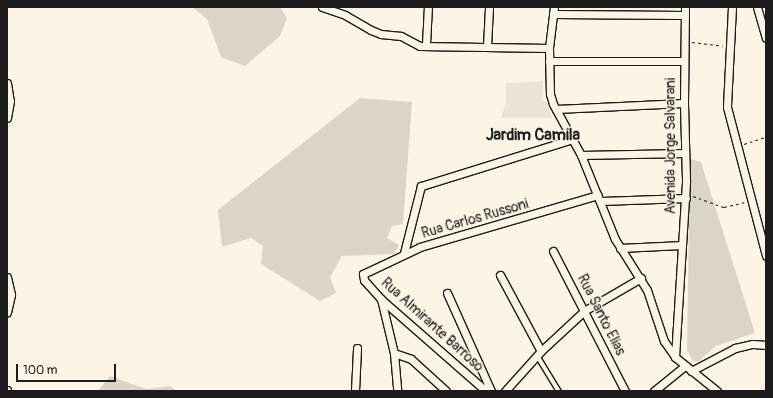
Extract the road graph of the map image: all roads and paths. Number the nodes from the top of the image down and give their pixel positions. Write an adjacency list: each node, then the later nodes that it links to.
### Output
1 (322, 7): 11 (street)
2 (428, 7): 11 (street)
3 (489, 7): 12 (street)
4 (685, 7): 8 (street, Avenida Jorge Salvarani)
5 (732, 7): 13 (street)
6 (757, 7): 9 (street)
7 (554, 10): 8 (street); 14 (street)
8 (685, 15): 10 (street, Avenida Jorge Salvarani)
9 (766, 38)
10 (685, 42): 13 (path); 16 (street, Avenida Jorge Salvarani)
11 (426, 44): 12 (street)
12 (487, 46): 14 (street)
13 (730, 46): 23 (street)
14 (549, 48): 15 (street)
15 (549, 61): 16 (street); 19 (street)
16 (684, 61): 18 (street, Avenida Jorge Salvarani)
17 (7, 83): 20 (street)
18 (684, 104): 19 (street); 24 (street, Avenida Jorge Salvarani)
19 (556, 109): 22 (street)
20 (7, 118)
21 (766, 137): 23 (path)
22 (573, 138): 25 (street); 32 (street)
23 (735, 147): 28 (street)
24 (685, 153): 25 (street); 26 (street, Avenida Jorge Salvarani)
25 (581, 155): 27 (street)
26 (686, 195): 27 (street, Rua Carlos Russoni); 28 (path); 29 (street, Avenida Jorge Salvarani)
27 (600, 198): 30 (street); 32 (street, Rua Carlos Russoni)
28 (752, 200): 33 (street)
29 (682, 245): 30 (street); 46 (street, Avenida Jorge Salvarani)
30 (620, 248): 37 (street)
31 (553, 251): 40 (street, Rua Santo Elias)
32 (404, 253): 35 (street, Rua Carlos Russoni)
33 (766, 256)
34 (500, 275): 45 (street)
35 (362, 276): 39 (street, Rua Almirante Barroso)
36 (7, 277): 41 (street)
37 (641, 278): 40 (street); 46 (street)
38 (447, 292): 52 (street)
39 (381, 299): 44 (street); 51 (street, Rua Almirante Barroso)
40 (584, 311): 45 (street); 55 (street, Rua Santo Elias)
41 (7, 313)
42 (766, 345): 47 (street)
43 (357, 348): 48 (street)
44 (394, 352): 49 (street); 50 (street)
45 (539, 353): 53 (street); 54 (lane)
46 (675, 357): 47 (street)
47 (688, 369): 56 (street); 57 (street)
48 (355, 391)
49 (397, 391)
50 (446, 391)
51 (486, 391)
52 (491, 391)
53 (505, 391)
54 (559, 391)
55 (625, 391)
56 (654, 391)
57 (717, 391)

